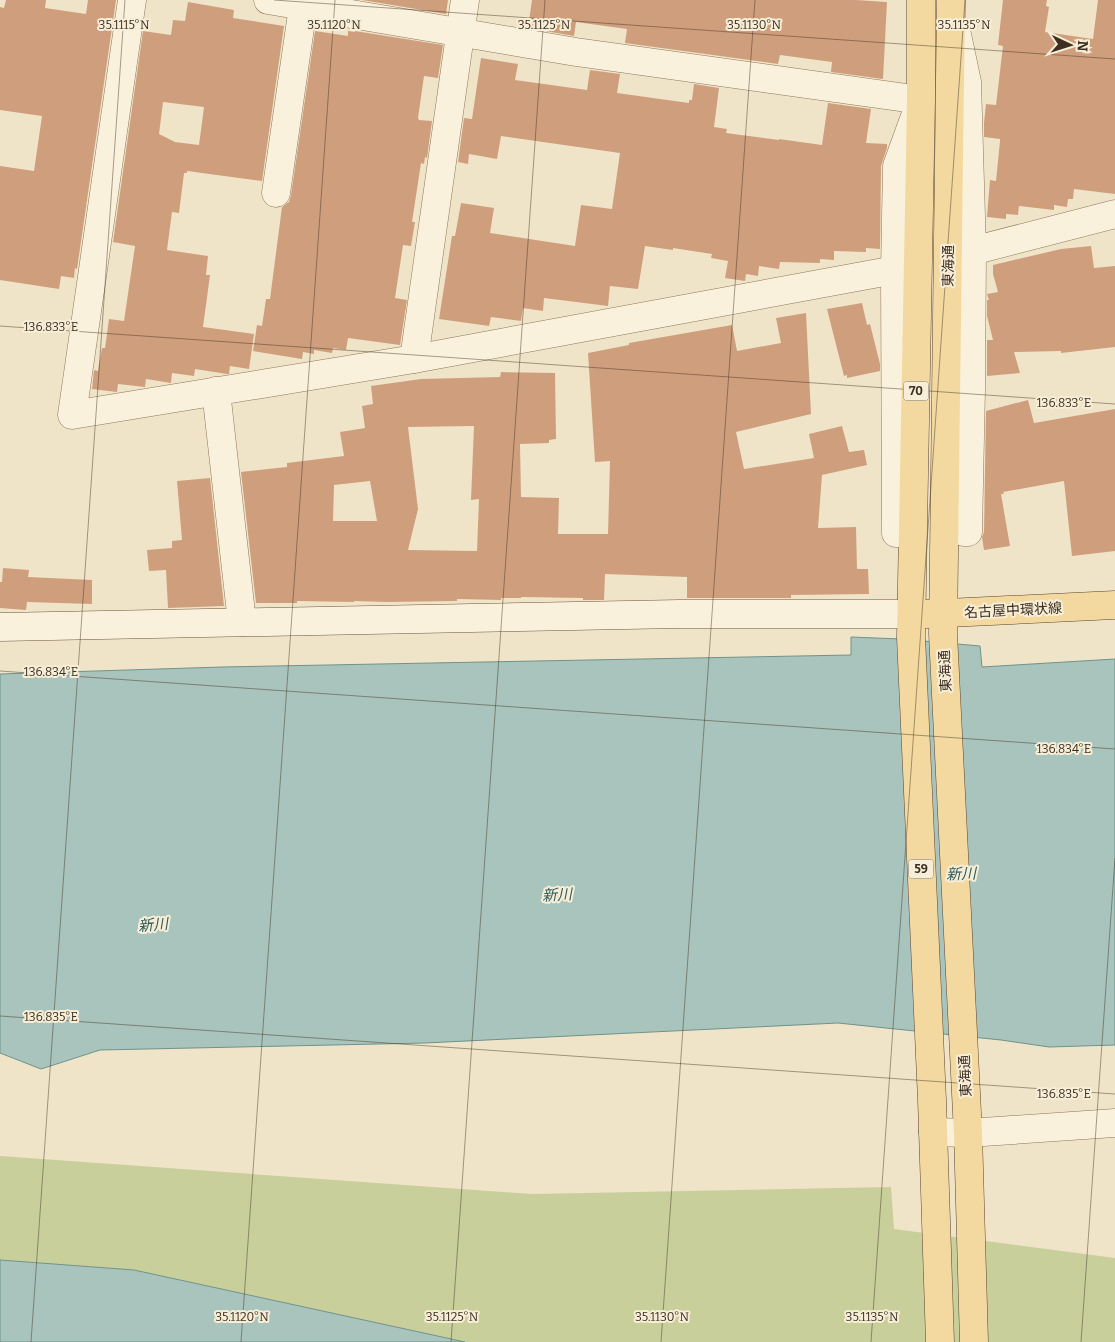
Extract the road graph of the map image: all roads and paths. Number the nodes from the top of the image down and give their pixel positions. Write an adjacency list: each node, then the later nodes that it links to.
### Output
1 (132, 0): 14 (street)
2 (268, 0): 5 (street)
3 (465, 0): 7 (street)
4 (921, 0): 8 (main road, 70)
5 (304, 3): 7 (street); 9 (street)
6 (951, 3): 11 (street); 19 (main road, 東海通 / 70)
7 (461, 33): 8 (street); 13 (street)
8 (921, 100): 12 (street); 20 (main road, 70)
9 (276, 193)
10 (1115, 214): 11 (street)
11 (972, 251): 16 (street)
12 (895, 270): 13 (street); 15 (street)
13 (414, 359): 14 (street)
14 (216, 391): 18 (street)
15 (901, 532)
16 (964, 532)
17 (1115, 605): 19 (main road, 名古屋中環状線)
18 (242, 622): 20 (street); 21 (street)
19 (944, 624): 20 (main road, 名古屋中環状線); 23 (main road, 東海通)
20 (912, 626): 24 (main road, 59)
21 (0, 627)
22 (1115, 1123): 23 (street)
23 (967, 1131): 24 (street); 26 (main road, 東海通)
24 (933, 1146): 25 (main road, 59)
25 (940, 1342)
26 (974, 1342)

